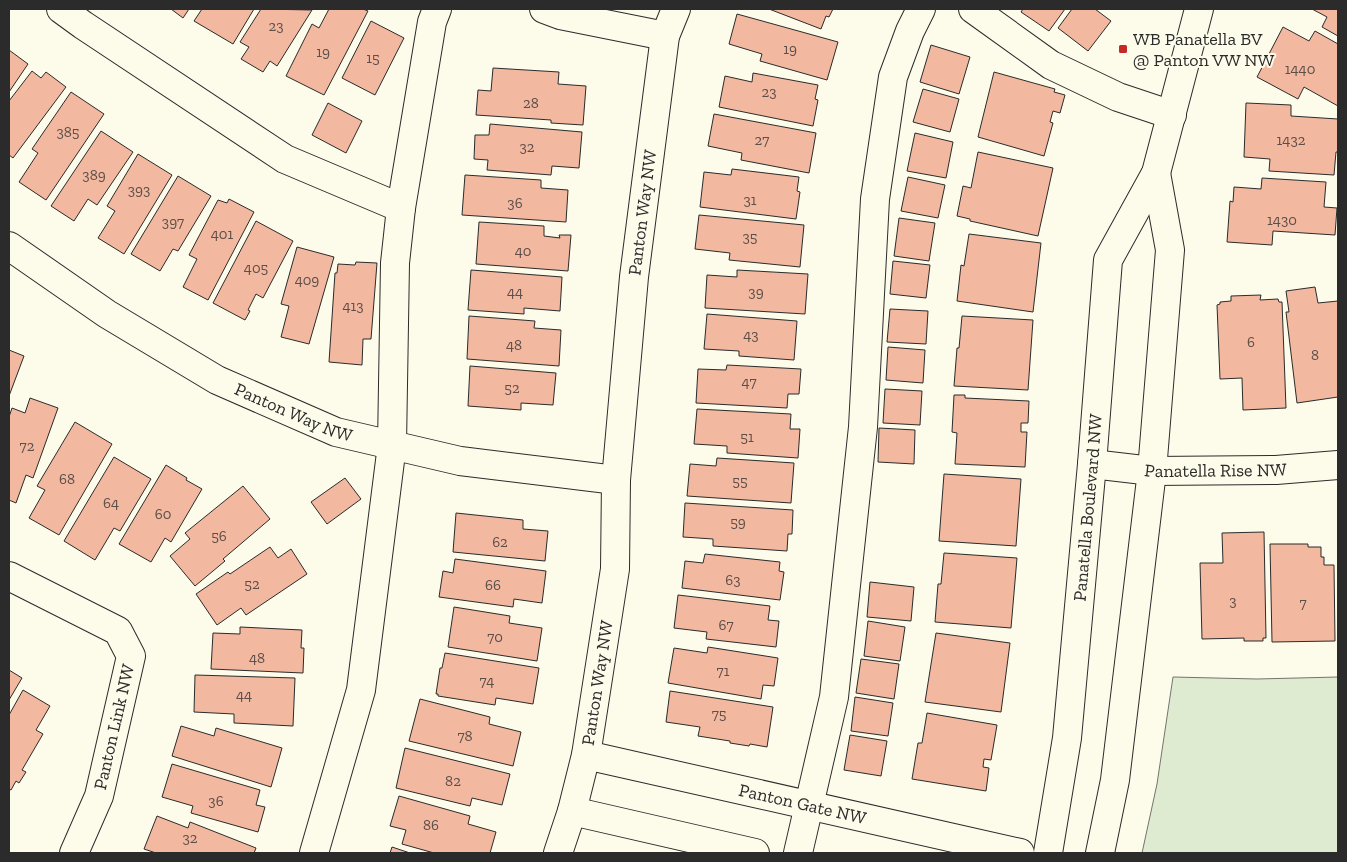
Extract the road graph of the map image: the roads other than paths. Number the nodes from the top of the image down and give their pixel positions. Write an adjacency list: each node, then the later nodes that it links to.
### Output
1 (61, 9): 11 (street)
2 (437, 9): 11 (street)
3 (544, 9): 8 (street)
4 (676, 9): 8 (street, Panton Way NW)
5 (921, 9): 20 (street)
6 (973, 9): 9 (street)
7 (1199, 9): 9 (street, Panatella Boulevard NW)
8 (665, 36): 17 (street, Panton Way NW)
9 (1172, 115): 10 (street, Panatella Boulevard NW)
10 (1156, 173): 14 (street, Panatella Boulevard NW); 16 (street, Panatella Boulevard NW)
11 (401, 208): 13 (street)
12 (9, 246): 13 (street, Panton Way NW)
13 (392, 445): 17 (street, Panton Way NW); 23 (street)
14 (1092, 464): 16 (street, Panatella Rise NW); 28 (street, Panatella Boulevard NW)
15 (1338, 465): 16 (street, Panatella Rise NW)
16 (1152, 471): 29 (street, Panatella Boulevard NW)
17 (616, 480): 19 (street, Panton Way NW)
18 (9, 576): 22 (street, Panton Link NW)
19 (586, 755): 20 (street, Panton Gate NW); 21 (street, Panton Way NW)
20 (809, 805): 26 (street); 27 (street, Panton Gate NW)
21 (572, 812): 24 (street, Panton Way NW); 25 (street)
22 (74, 853)
23 (314, 853)
24 (558, 853)
25 (755, 853)
26 (798, 853)
27 (1020, 853)
28 (1048, 853)
29 (1100, 853)

